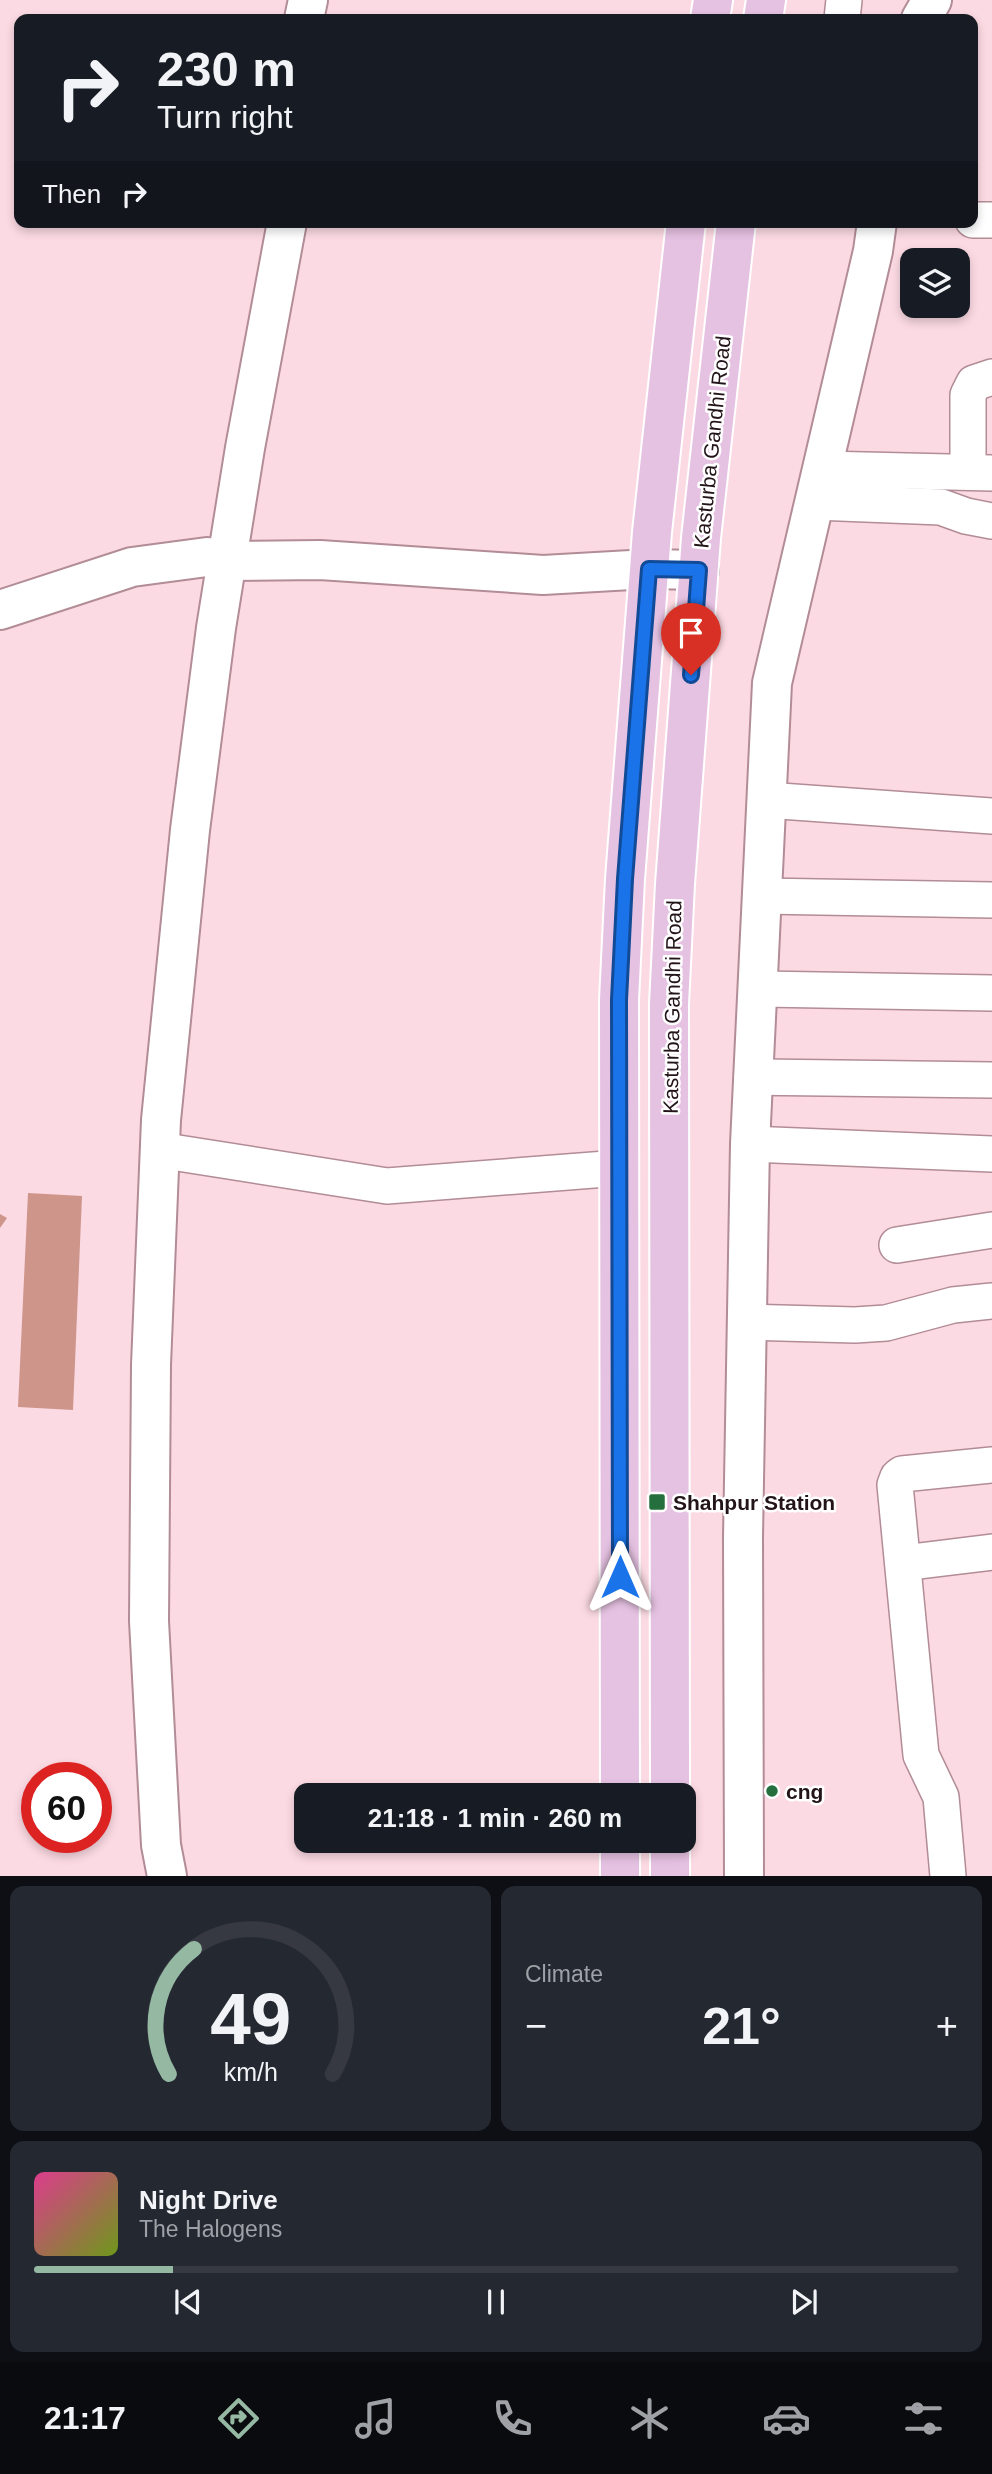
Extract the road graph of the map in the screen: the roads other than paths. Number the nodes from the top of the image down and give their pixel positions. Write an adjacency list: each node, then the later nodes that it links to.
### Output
1 (265, 228): 10 (street)
2 (286, 228): 10 (street)
3 (685, 228): 11 (main road)
4 (735, 228): 12 (main road, Kasturba Gandhi Road)
5 (876, 228): 8 (street)
6 (992, 377): 7 (street)
7 (980, 473): 8 (street)
8 (819, 486): 9 (street); 14 (street)
9 (992, 521)
10 (217, 559): 11 (street); 13 (street); 23 (street); 37 (street)
11 (649, 569): 12 (street); 25 (main road)
12 (699, 570): 34 (main road, Kasturba Gandhi Road)
13 (0, 610)
14 (766, 800): 15 (street); 16 (street)
15 (992, 816)
16 (761, 896): 17 (street); 18 (street)
17 (992, 900)
18 (757, 989): 19 (street); 20 (street)
19 (992, 993)
20 (752, 1077): 21 (street); 22 (street)
21 (992, 1080)
22 (750, 1144): 24 (street); 29 (street)
23 (159, 1150): 25 (street); 38 (street)
24 (992, 1154)
25 (619, 1168): 33 (main road)
26 (992, 1230): 27 (street)
27 (897, 1245)
28 (992, 1301): 29 (street)
29 (746, 1322): 41 (street)
30 (992, 1465): 32 (street)
31 (992, 1552): 32 (street)
32 (903, 1563): 42 (street)
33 (620, 1783)
34 (670, 1783)
35 (620, 1853): 39 (main road)
36 (670, 1853): 40 (main road)
37 (147, 1875)
38 (167, 1875)
39 (620, 1875)
40 (670, 1875)
41 (744, 1875)
42 (948, 1875)

